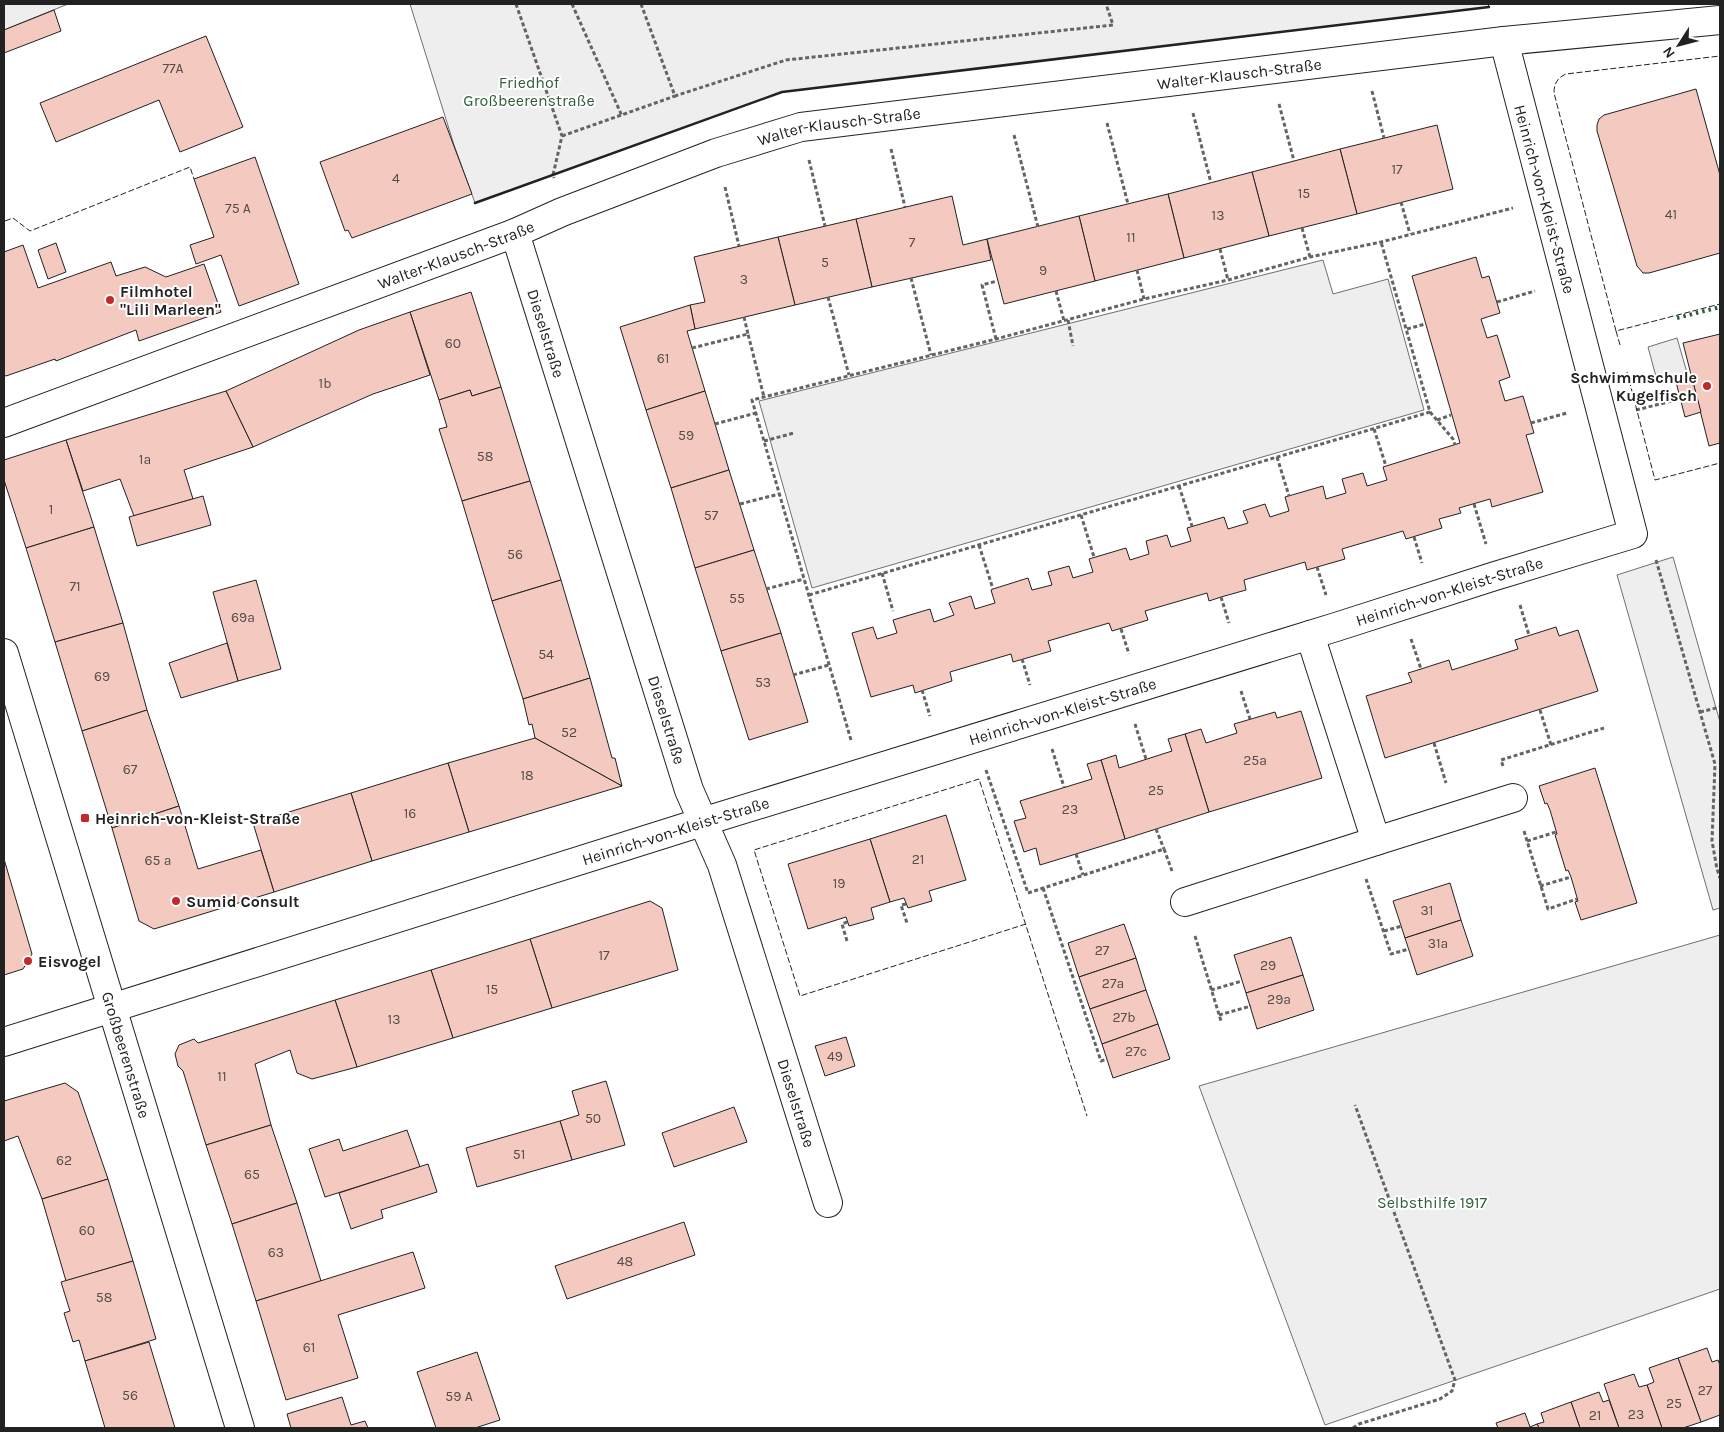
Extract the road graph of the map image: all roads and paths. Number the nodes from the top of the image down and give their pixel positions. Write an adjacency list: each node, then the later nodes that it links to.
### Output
1 (516, 4): 16 (path)
2 (572, 4): 13 (path)
3 (640, 4): 11 (path)
4 (1106, 4): 11 (path)
5 (1720, 20): 6 (street, Walter-Klausch-Straße)
6 (1504, 41): 7 (street, Walter-Klausch-Straße); 21 (street, Heinrich-von-Kleist-Straße)
7 (1364, 59): 8 (street, Walter-Klausch-Straße); 17 (path)
8 (1271, 70): 9 (street, Walter-Klausch-Straße); 19 (path)
9 (1185, 80): 10 (street, Walter-Klausch-Straße); 20 (path)
10 (1099, 91): 12 (street, Walter-Klausch-Straße); 23 (path)
11 (675, 96): 13 (path)
12 (1006, 103): 14 (street, Walter-Klausch-Straße); 27 (path)
13 (622, 116): 16 (path)
14 (884, 117): 15 (street, Walter-Klausch-Straße); 24 (path)
15 (801, 127): 18 (street, Walter-Klausch-Straße); 26 (path)
16 (562, 136): 25 (path)
17 (1384, 138)
18 (716, 153): 25 (street, Walter-Klausch-Straße); 32 (path)
19 (1294, 161)
20 (1211, 183)
21 (1545, 200): 30 (path); 82 (street, Heinrich-von-Kleist-Straße)
22 (1401, 202): 30 (path)
23 (1128, 204)
24 (905, 206)
25 (562, 212): 29 (street, Walter-Klausch-Straße)
26 (825, 226)
27 (1038, 227)
28 (1302, 228): 34 (path)
29 (515, 233): 62 (street, Walter-Klausch-Straße); 101 (street, Dieselstraße)
30 (1410, 234): 31 (path)
31 (1381, 242): 34 (path); 47 (path)
32 (739, 246)
33 (1220, 249): 37 (path)
34 (1310, 257): 37 (path)
35 (1137, 270): 42 (path)
36 (911, 278): 52 (path)
37 (1228, 280): 42 (path)
38 (997, 281): 49 (path)
39 (1056, 291): 45 (path)
40 (1522, 295): 43 (path)
41 (828, 297): 53 (path)
42 (1144, 298): 45 (path)
43 (1497, 302)
44 (744, 317): 48 (path)
45 (1066, 321): 49 (path); 50 (path)
46 (1425, 324): 47 (path)
47 (1406, 329): 57 (path)
48 (748, 334): 51 (path); 55 (path)
49 (996, 339): 52 (path)
50 (1073, 346)
51 (692, 348)
52 (931, 355): 53 (path)
53 (849, 375): 55 (path)
54 (1696, 395): 56 (path)
55 (764, 397): 58 (path)
56 (1637, 410)
57 (1430, 412): 61 (path); 65 (path)
58 (756, 413): 64 (path); 67 (path)
59 (1451, 415): 61 (path)
60 (1557, 416): 63 (path)
61 (1437, 420): 68 (path)
62 (4, 423)
63 (1531, 423)
64 (715, 424)
65 (1374, 428): 69 (path); 70 (path)
66 (794, 433): 67 (path)
67 (764, 441): 72 (path)
68 (1455, 445)
69 (1277, 457): 71 (path); 73 (path)
70 (1386, 466)
71 (1179, 486): 76 (path); 77 (path)
72 (779, 494): 74 (path); 83 (path)
73 (1289, 496)
74 (740, 504)
75 (1474, 504): 82 (path)
76 (1081, 515): 78 (path); 79 (path)
77 (1192, 526)
78 (979, 545): 81 (path); 85 (path)
79 (1094, 558)
80 (1656, 559): 94 (path)
81 (882, 573): 86 (path); 87 (path)
82 (1495, 576): 88 (street, Heinrich-von-Kleist-Straße)
83 (804, 579): 84 (path); 86 (path)
84 (766, 589)
85 (993, 589)
86 (809, 595): 90 (path)
87 (893, 611)
88 (1310, 635): 97 (street, Heinrich-von-Kleist-Straße); 105 (street)
89 (4, 653): 128 (street, Großbeerenstraße)
90 (829, 665): 91 (path); 97 (path)
91 (793, 675)
92 (1720, 707): 94 (path)
93 (1540, 710): 96 (path)
94 (1700, 712): 110 (path)
95 (1434, 743): 100 (path)
96 (1551, 744)
97 (860, 774): 101 (street, Heinrich-von-Kleist-Straße)
98 (1513, 798): 100 (street)
99 (998, 808): 112 (path)
100 (1457, 816): 105 (street)
101 (702, 822): 128 (street, Heinrich-von-Kleist-Straße); 136 (street, Dieselstraße)
102 (1156, 829): 106 (path)
103 (1556, 832): 104 (path)
104 (1527, 841)
105 (1365, 845): 113 (street); 118 (path)
106 (1164, 849): 108 (path); 113 (path)
107 (1076, 854): 108 (path)
108 (1083, 875): 112 (path)
109 (1571, 876): 111 (path)
110 (1720, 878)
111 (1540, 886)
112 (1043, 888): 122 (path)
113 (1185, 902): 124 (path)
114 (906, 904): 116 (path)
115 (847, 922): 119 (path)
116 (907, 923)
117 (1402, 926): 118 (path)
118 (1384, 931): 120 (path)
119 (847, 940)
120 (1409, 949)
121 (1074, 961): 122 (path)
122 (1068, 963): 126 (path)
123 (1242, 981): 124 (path)
124 (1211, 990): 129 (path)
125 (1084, 992): 126 (path)
126 (1078, 993): 132 (path)
127 (1251, 1006): 129 (path)
128 (112, 1008): 133 (street, Heinrich-von-Kleist-Straße); 137 (street, Großbeerenstraße)
129 (1219, 1015): 130 (path)
130 (1221, 1021)
131 (1095, 1025): 132 (path)
132 (1089, 1027): 134 (path)
133 (4, 1042)
134 (1107, 1059)
135 (1355, 1105): 138 (path)
136 (828, 1203)
137 (240, 1428)
138 (1353, 1428)

